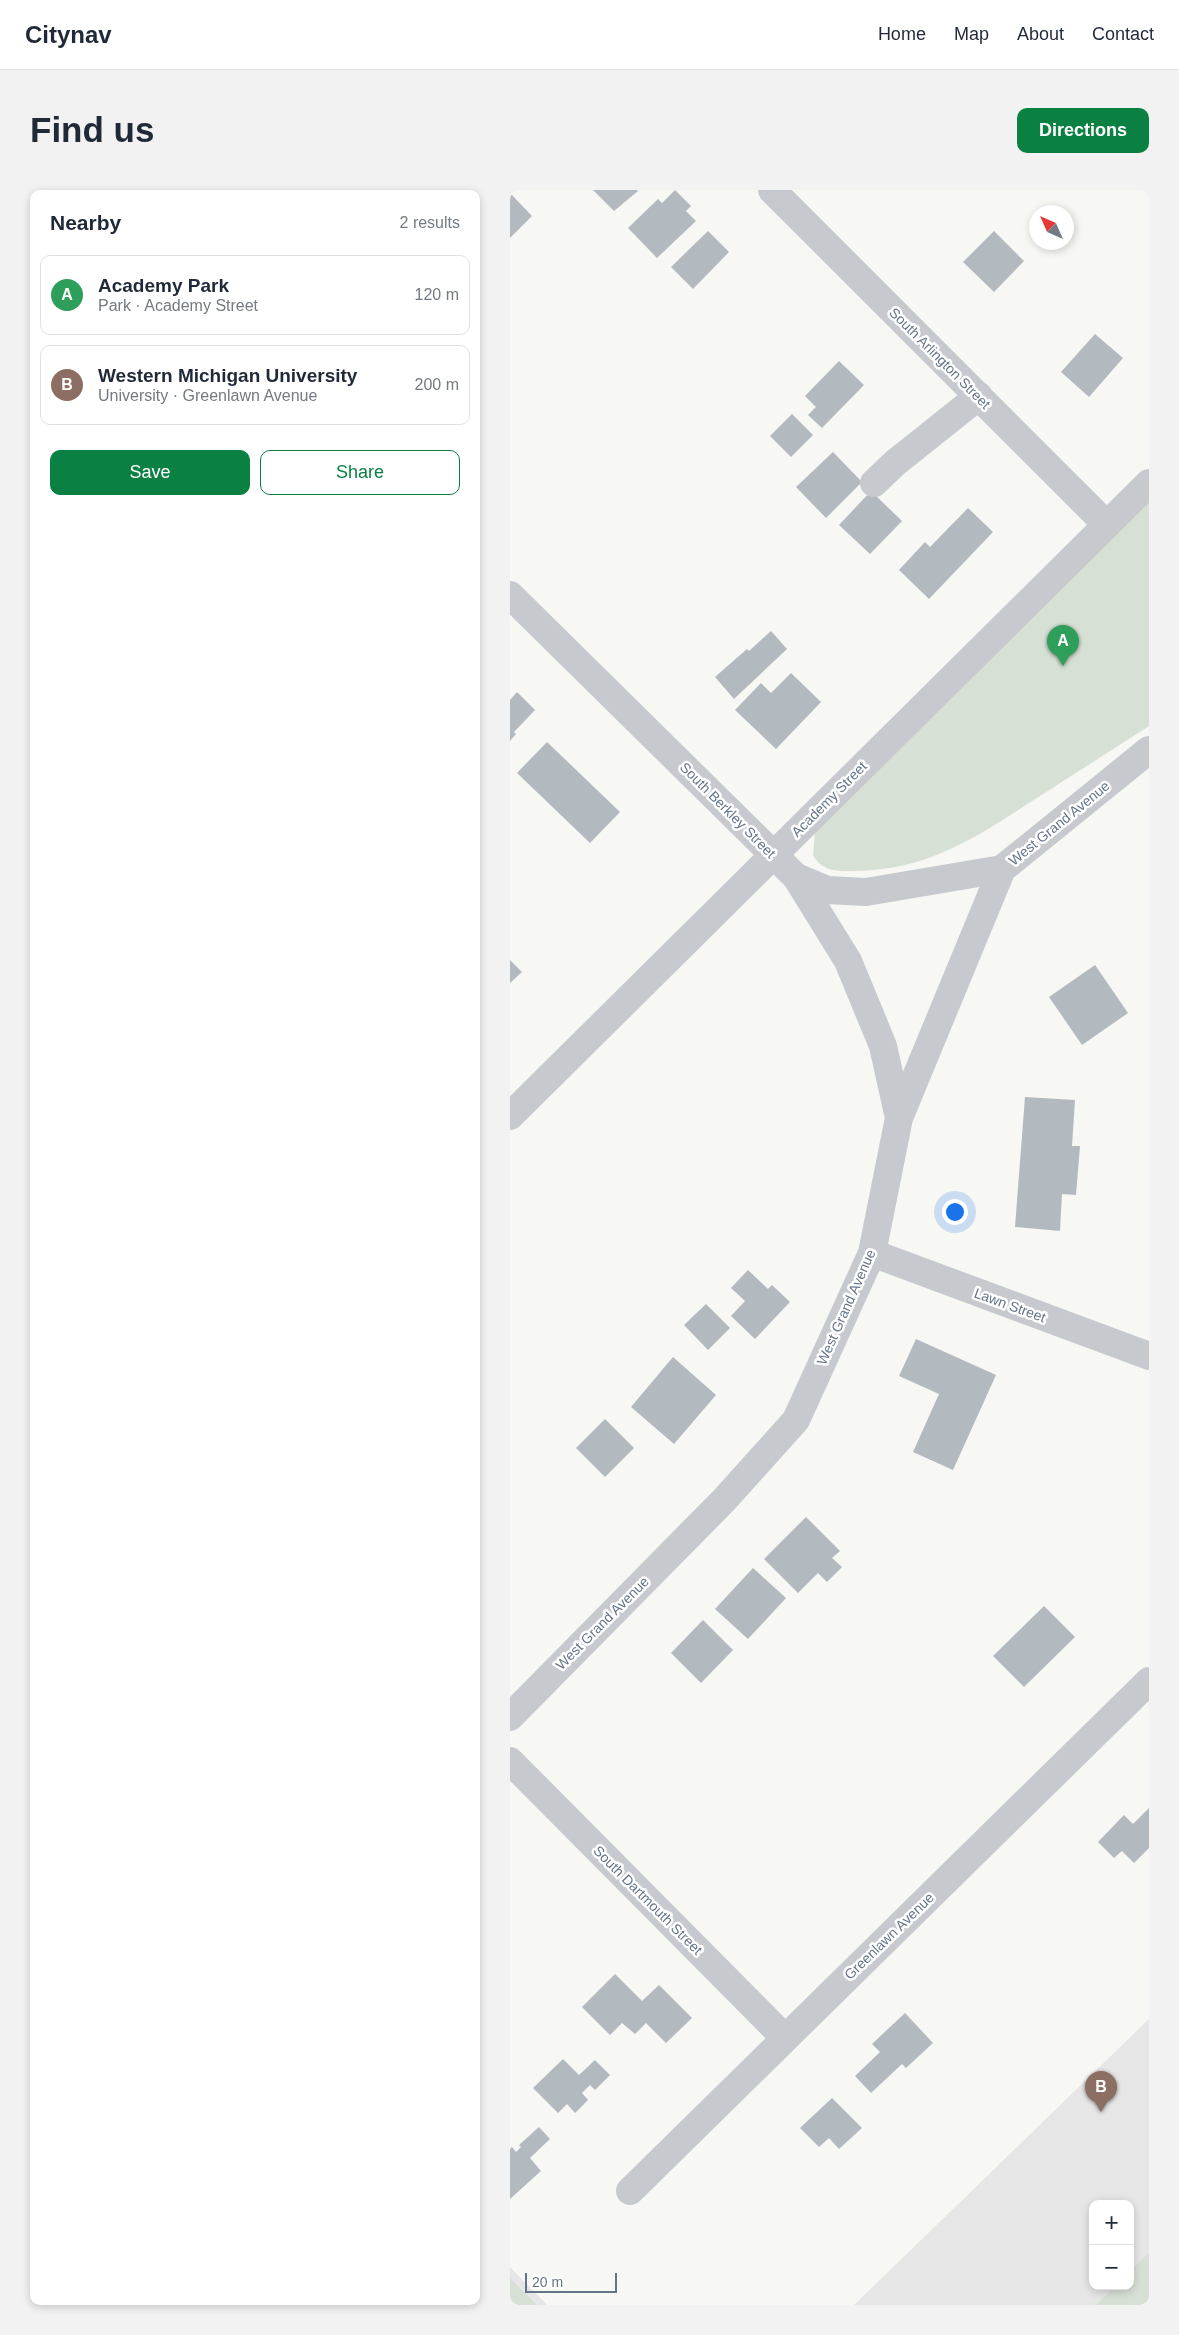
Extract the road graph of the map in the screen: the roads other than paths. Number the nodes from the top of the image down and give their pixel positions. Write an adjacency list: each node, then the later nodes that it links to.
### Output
1 (772, 190): 2 (street, South Arlington Street)
2 (979, 396): 3 (street); 5 (street, South Arlington Street)
3 (874, 483)
4 (1149, 483): 5 (street, Academy Street)
5 (1107, 525): 8 (street, Academy Street)
6 (510, 595): 8 (street, South Berkley Street)
7 (1149, 750): 9 (street, West Grand Avenue)
8 (773, 855): 10 (street, South Berkley Street); 11 (street, Academy Street)
9 (1002, 869): 10 (street, South Berkley Street); 12 (street, West Grand Avenue)
10 (796, 877): 12 (street)
11 (510, 1116)
12 (899, 1118): 13 (street, West Grand Avenue)
13 (872, 1253): 14 (street, Lawn Street); 16 (street, West Grand Avenue)
14 (1149, 1356)
15 (1149, 1681): 18 (street, Greenlawn Avenue)
16 (510, 1716)
17 (510, 1761): 18 (street, South Dartmouth Street)
18 (785, 2038): 19 (street, Greenlawn Avenue)
19 (630, 2191)

